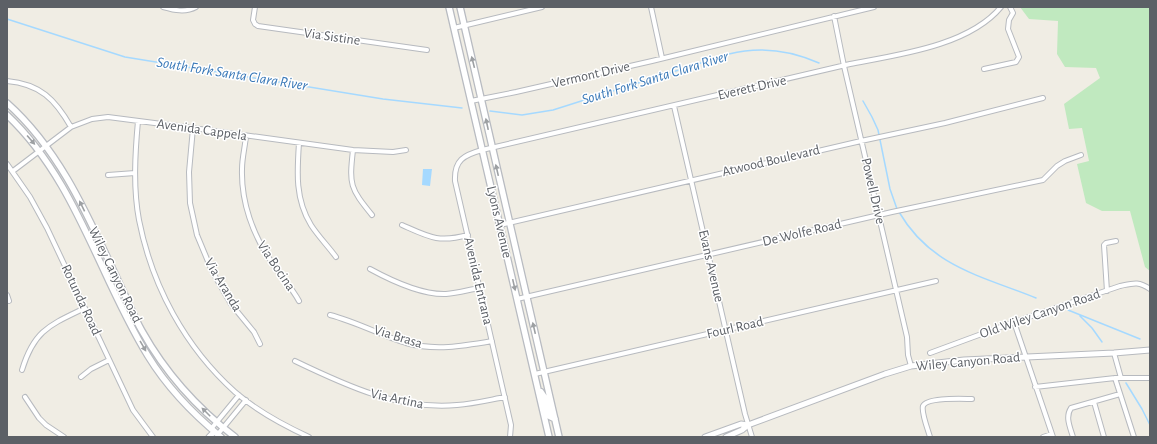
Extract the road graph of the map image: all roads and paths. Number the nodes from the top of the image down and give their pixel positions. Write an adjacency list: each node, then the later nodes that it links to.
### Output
1 (163, 7): 2 (street)
2 (196, 7)
3 (255, 7): 14 (street, Via Sistine)
4 (450, 7): 13 (main road, Lyons Avenue)
5 (460, 7): 12 (main road, Lyons Avenue)
6 (542, 7): 12 (street)
7 (651, 7): 15 (street)
8 (874, 7): 11 (street, Vermont Drive)
9 (1001, 7): 16 (street, Everett Drive)
10 (1010, 7): 17 (street)
11 (834, 16): 15 (street, Vermont Drive); 16 (street, Powell Drive)
12 (464, 25): 13 (street); 20 (main road, Lyons Avenue, one-way to 12)
13 (454, 28): 21 (main road, Lyons Avenue)
14 (427, 50)
15 (662, 58): 20 (street, Vermont Drive)
16 (844, 66): 23 (street, Everett Drive); 29 (street, Powell Drive)
17 (984, 69)
18 (7, 82): 26 (street)
19 (1043, 98): 29 (street, Atwood Boulevard)
20 (482, 99): 21 (street, Vermont Drive); 32 (main road, Lyons Avenue, one-way to 20)
21 (471, 101): 35 (main road, Lyons Avenue)
22 (7, 103): 31 (main road, Wiley Canyon Road)
23 (674, 106): 32 (street, Everett Drive); 42 (street, Evans Avenue)
24 (7, 114): 36 (main road, Wiley Canyon Road, one-way to 36)
25 (138, 121): 26 (street, Avenida Cappela); 27 (street, Avenida Cappela); 40 (street)
26 (72, 127): 31 (street, Avenida Cappela)
27 (193, 128): 28 (street, Avenida Cappela); 68 (street, Via Aranda)
28 (246, 136): 30 (street, Avenida Cappela); 62 (street, Via Bocina)
29 (861, 141): 42 (street, Atwood Boulevard); 44 (street, Powell Drive)
30 (299, 143): 33 (street, Avenida Cappela); 51 (street)
31 (46, 146): 36 (street, Avenida Cappela); 93 (main road, Wiley Canyon Road, one-way to 31)
32 (492, 148): 35 (street, Avenida Entrana); 45 (main road, Lyons Avenue, one-way to 32)
33 (352, 150): 34 (street, Avenida Cappela); 43 (street)
34 (406, 150)
35 (482, 150): 47 (main road, Lyons Avenue); 48 (street, Avenida Entrana)
36 (40, 151): 39 (street, Avenida Cappela); 97 (main road, Wiley Canyon Road, one-way to 97)
37 (1081, 155): 44 (street, De Wolfe Road)
38 (7, 164): 39 (street, Rotunda Road)
39 (13, 171): 63 (street, Rotunda Road)
40 (135, 173): 41 (street); 86 (street)
41 (108, 175)
42 (691, 180): 45 (street, Atwood Boulevard); 50 (street, Evans Avenue)
43 (372, 215)
44 (879, 215): 50 (street, De Wolfe Road); 56 (street, Powell Drive)
45 (510, 223): 47 (street, Atwood Boulevard); 59 (main road, Lyons Avenue)
46 (402, 225): 48 (street)
47 (500, 225): 60 (main road, Lyons Avenue, one-way to 60)
48 (468, 236): 54 (street, Avenida Entrana)
49 (1116, 241): 57 (street)
50 (708, 255): 59 (street, De Wolfe Road); 66 (street, Evans Avenue)
51 (336, 257)
52 (370, 270): 54 (street)
53 (936, 281): 56 (street, Fourl Road)
54 (479, 288): 67 (street, Avenida Entrana)
55 (1150, 289): 57 (street, Old Wiley Canyon Road)
56 (896, 290): 66 (street, Fourl Road); 75 (street, Powell Drive)
57 (1107, 291): 65 (street, Old Wiley Canyon Road)
58 (7, 295): 61 (street)
59 (527, 297): 60 (street, De Wolfe Road); 77 (main road, Lyons Avenue, one-way to 59)
60 (517, 299): 78 (main road, Lyons Avenue)
61 (9, 301)
62 (299, 301)
63 (85, 308): 73 (street, Rotunda Road); 76 (street)
64 (330, 315): 67 (street, Via Brasa)
65 (1014, 322): 70 (street, Old Wiley Canyon Road); 72 (street)
66 (725, 330): 77 (street, Fourl Road); 94 (street, Evans Avenue)
67 (492, 341): 88 (street, Avenida Entrana)
68 (260, 344)
69 (1150, 350): 71 (street, Wiley Canyon Road)
70 (930, 353)
71 (1114, 353): 72 (street, Wiley Canyon Road); 81 (street)
72 (1026, 357): 75 (street, Wiley Canyon Road); 84 (street)
73 (109, 360): 79 (street); 98 (street, Rotunda Road)
74 (295, 361): 88 (street, Via Artina)
75 (911, 366): 94 (street, Wiley Canyon Road)
76 (22, 370)
77 (544, 372): 78 (street, Fourl Road); 92 (main road, Lyons Avenue)
78 (535, 374): 83 (main road, Lyons Avenue)
79 (81, 377)
80 (1115, 378): 81 (street); 84 (street); 85 (street)
81 (1121, 378): 82 (street)
82 (1150, 378)
83 (537, 386): 92 (main road); 106 (main road, Lyons Avenue)
84 (1035, 387): 100 (street)
85 (1120, 394): 91 (street); 115 (street)
86 (239, 395): 90 (street); 93 (street)
87 (25, 397): 101 (street)
88 (505, 397): 105 (street, Avenida Entrana)
89 (972, 399): 111 (street)
90 (246, 400): 95 (street); 104 (street)
91 (1094, 402): 113 (street); 114 (street)
92 (555, 419): 107 (main road, Lyons Avenue)
93 (217, 422): 95 (main road, Wiley Canyon Road); 97 (street)
94 (748, 425): 96 (street, Wiley Canyon Road); 109 (street, Wiley Canyon Road); 110 (street, Evans Avenue)
95 (223, 428): 97 (street); 103 (main road, Wiley Canyon Road)
96 (726, 429): 99 (street, Wiley Canyon Road); 109 (street)
97 (216, 433): 102 (street)
98 (151, 436)
99 (712, 436): 108 (street, Wiley Canyon Road)
100 (1052, 436): 112 (street)
101 (64, 437)
102 (209, 437)
103 (235, 437)
104 (310, 437)
105 (510, 437)
106 (549, 437)
107 (560, 437)
108 (705, 437)
109 (727, 437)
110 (752, 437)
111 (930, 437)
112 (1044, 437)
113 (1073, 437)
114 (1104, 437)
115 (1134, 437)

